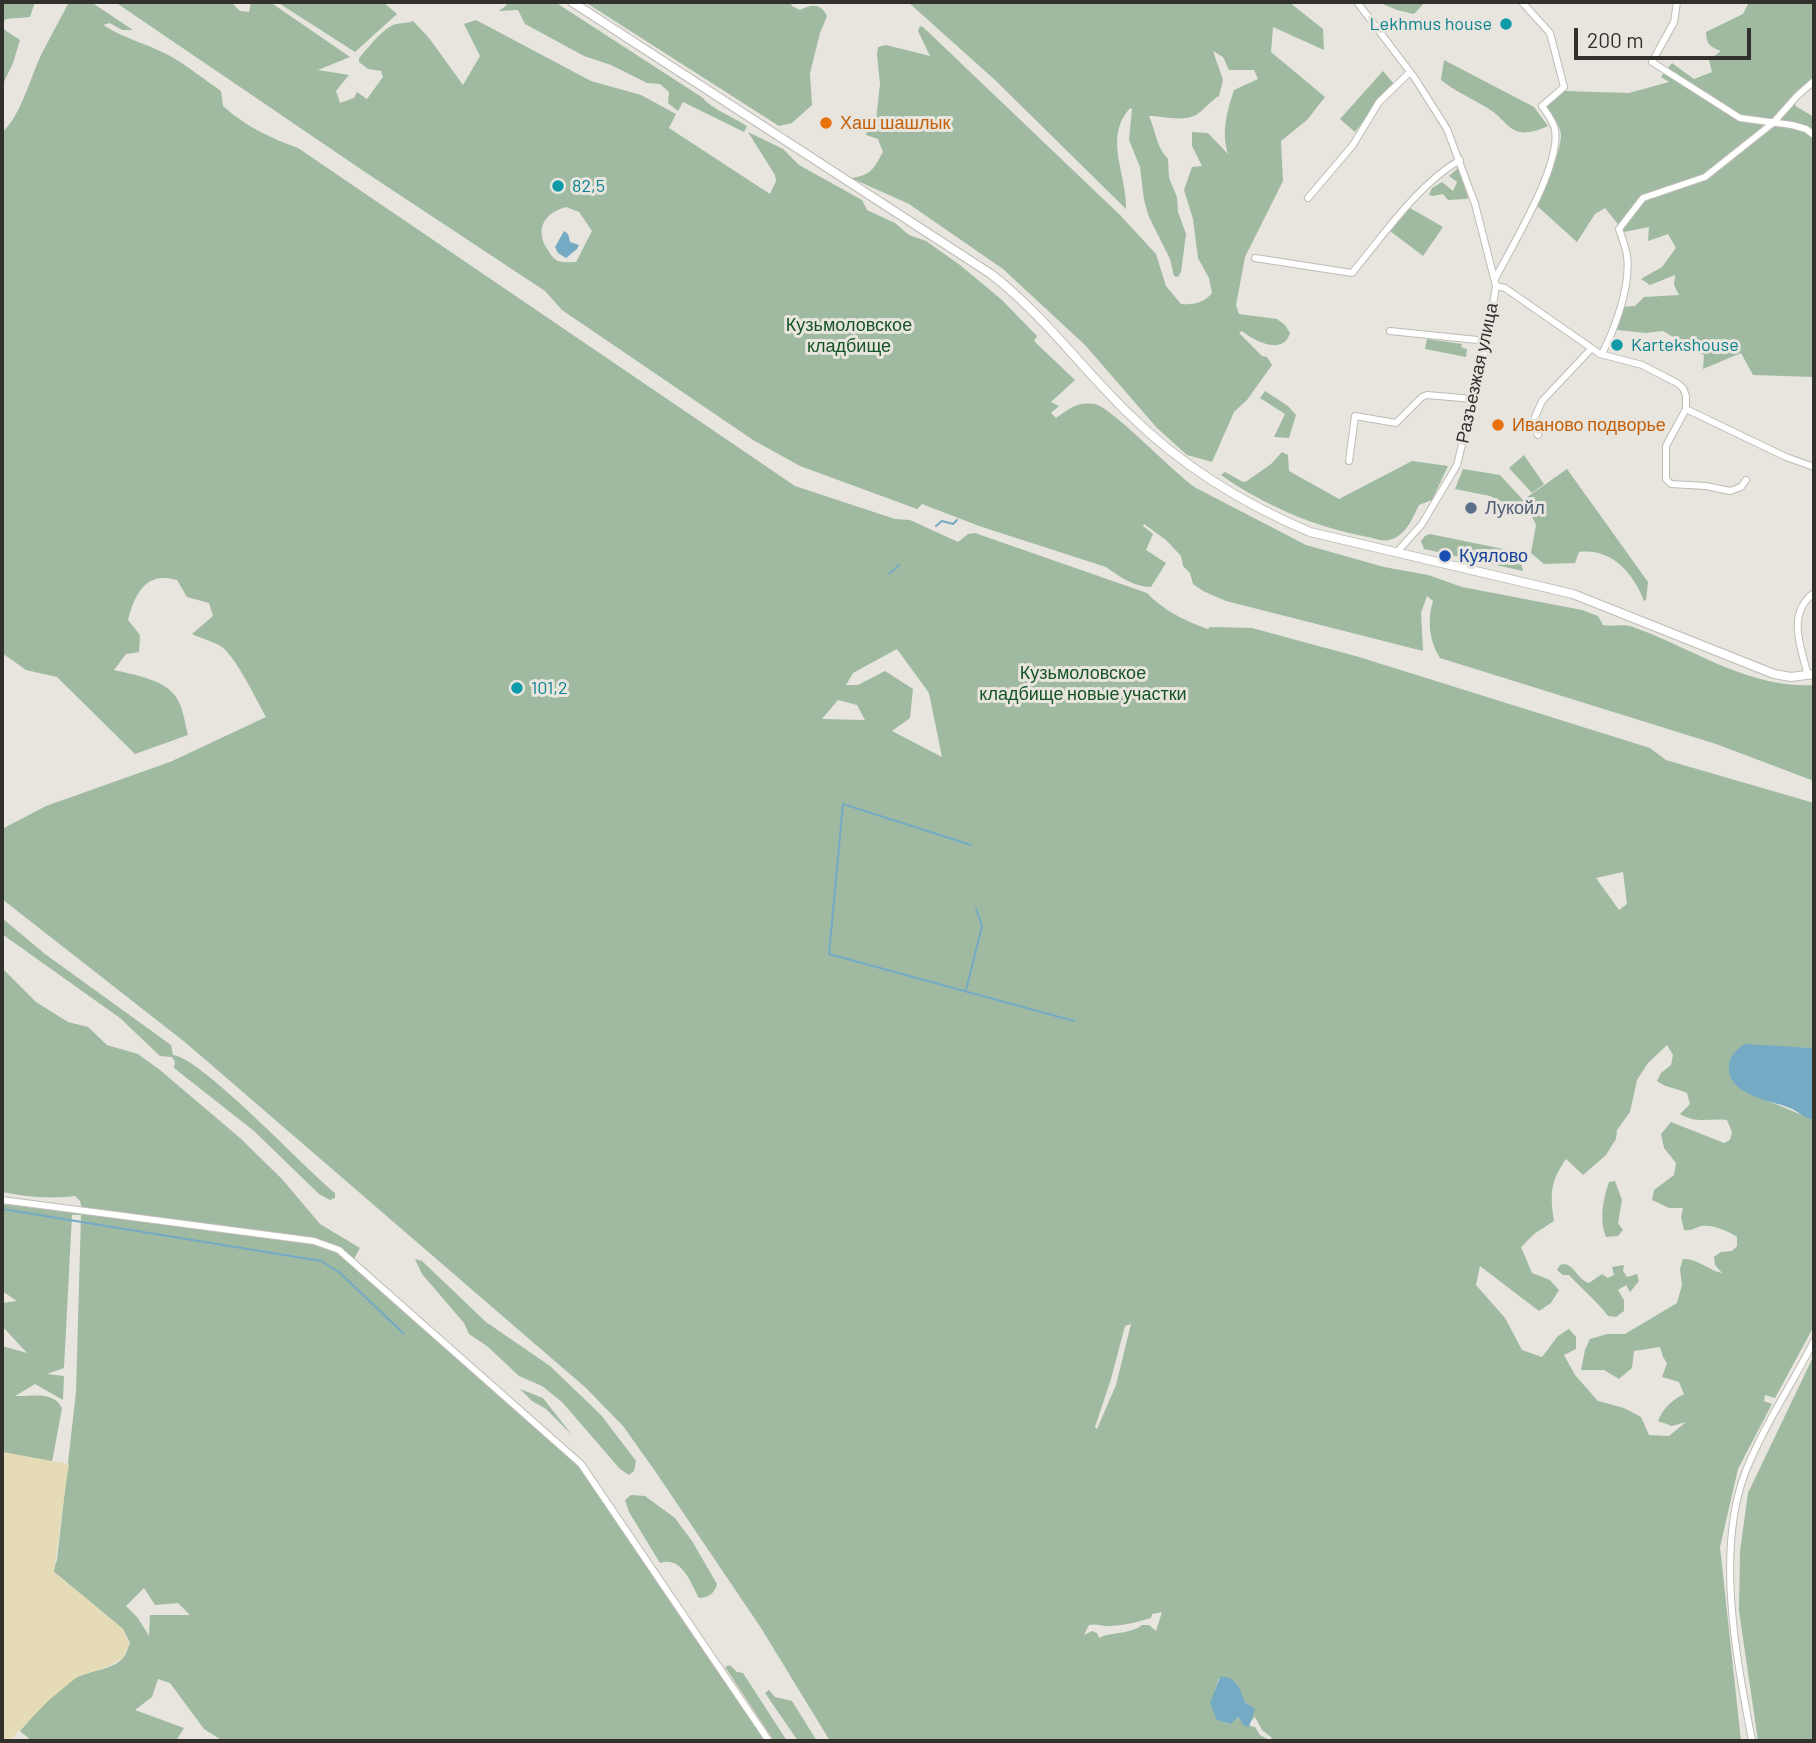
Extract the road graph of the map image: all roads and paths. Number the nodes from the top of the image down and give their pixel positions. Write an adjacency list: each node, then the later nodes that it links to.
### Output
1 (572, 2): 23 (main road)
2 (1357, 2): 5 (street, Разъезжая улица)
3 (1522, 2): 12 (street)
4 (1677, 2): 7 (street)
5 (1410, 72): 9 (street, Разъезжая улица); 10 (street)
6 (1814, 81): 7 (street)
7 (1773, 123): 8 (street); 16 (street)
8 (1814, 135)
9 (1460, 160): 11 (street); 12 (street, Разъезжая улица)
10 (1308, 198)
11 (1255, 258)
12 (1495, 282): 14 (street, Разъезжая улица); 15 (street)
13 (1390, 331): 14 (street)
14 (1487, 341): 17 (street, Разъезжая улица)
15 (1591, 349): 16 (street); 19 (street)
16 (1602, 354): 18 (street)
17 (1473, 399): 20 (street); 23 (street, Разъезжая улица)
18 (1686, 409): 21 (street); 22 (street)
19 (1538, 435)
20 (1349, 461)
21 (1814, 467)
22 (1746, 480)
23 (1397, 552): 25 (main road)
24 (1814, 593): 25 (street)
25 (1811, 675)
26 (2, 1200): 28 (street)
27 (1814, 1341): 29 (street)
28 (769, 1741)
29 (1752, 1741)

